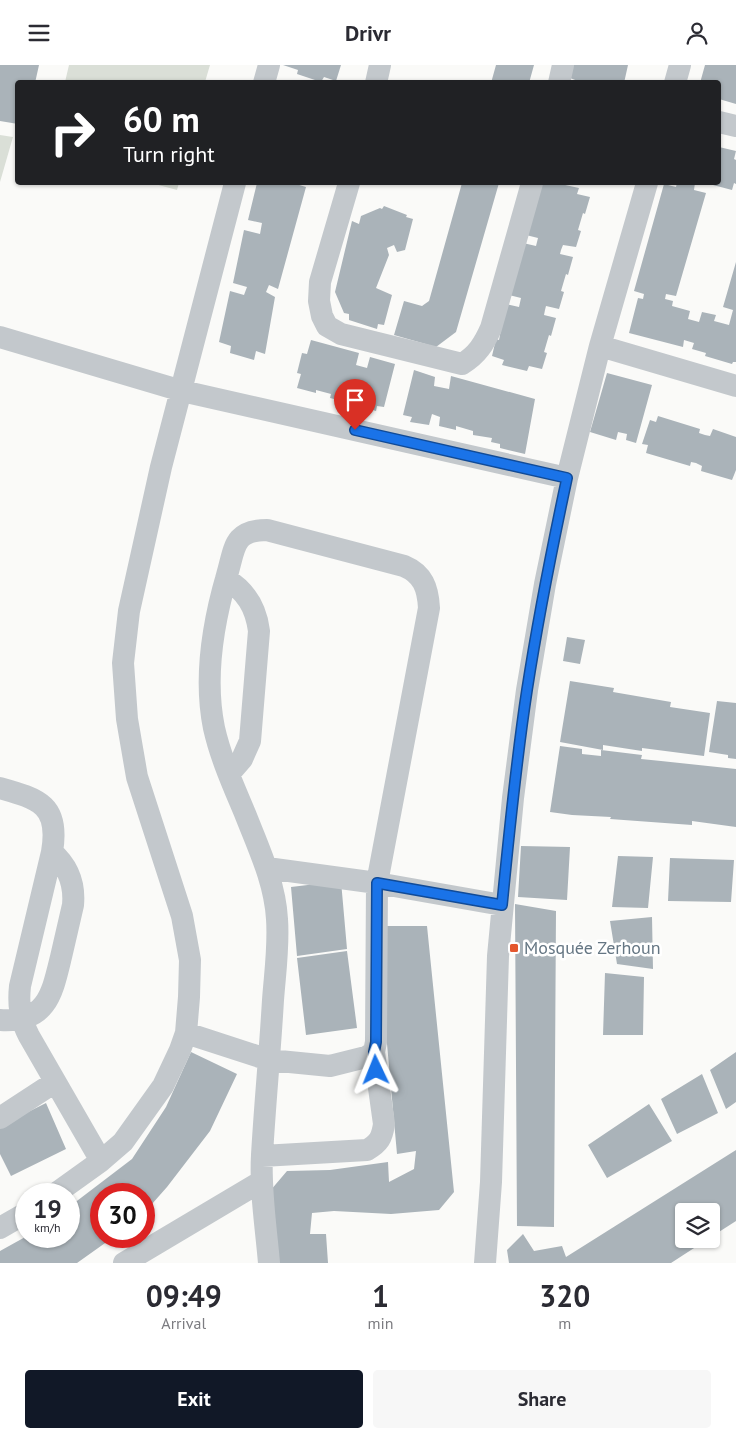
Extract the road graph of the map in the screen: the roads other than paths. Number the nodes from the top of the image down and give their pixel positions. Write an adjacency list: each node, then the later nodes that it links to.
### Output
1 (380, 65): 4 (street)
2 (563, 65): 5 (street)
3 (680, 65): 6 (street)
4 (377, 80)
5 (560, 80)
6 (676, 80)
7 (721, 123): 8 (street)
8 (736, 127)
9 (234, 185): 16 (street)
10 (348, 185): 11 (street)
11 (531, 185)
12 (643, 185): 14 (street)
13 (0, 337): 16 (street)
14 (600, 346): 15 (street); 17 (street)
15 (736, 386)
16 (182, 391): 17 (street); 26 (street)
17 (567, 478): 24 (street)
18 (226, 579): 19 (street); 19 (street); 23 (street)
19 (229, 774): 22 (street)
20 (0, 788): 21 (street)
21 (52, 851): 25 (street); 25 (street)
22 (267, 868): 23 (street); 28 (street)
23 (377, 883): 24 (street); 27 (street)
24 (502, 905): 39 (street)
25 (11, 1020): 29 (street)
26 (186, 1033): 28 (street); 32 (street)
27 (374, 1052): 28 (street); 31 (street)
28 (269, 1060): 31 (street)
29 (55, 1082): 30 (street); 32 (street)
30 (0, 1118)
31 (262, 1157): 33 (street)
32 (101, 1161): 34 (street)
33 (262, 1181): 37 (street); 38 (street)
34 (70, 1183)
35 (15, 1219): 36 (street)
36 (0, 1228)
37 (124, 1263)
38 (269, 1263)
39 (485, 1263)

